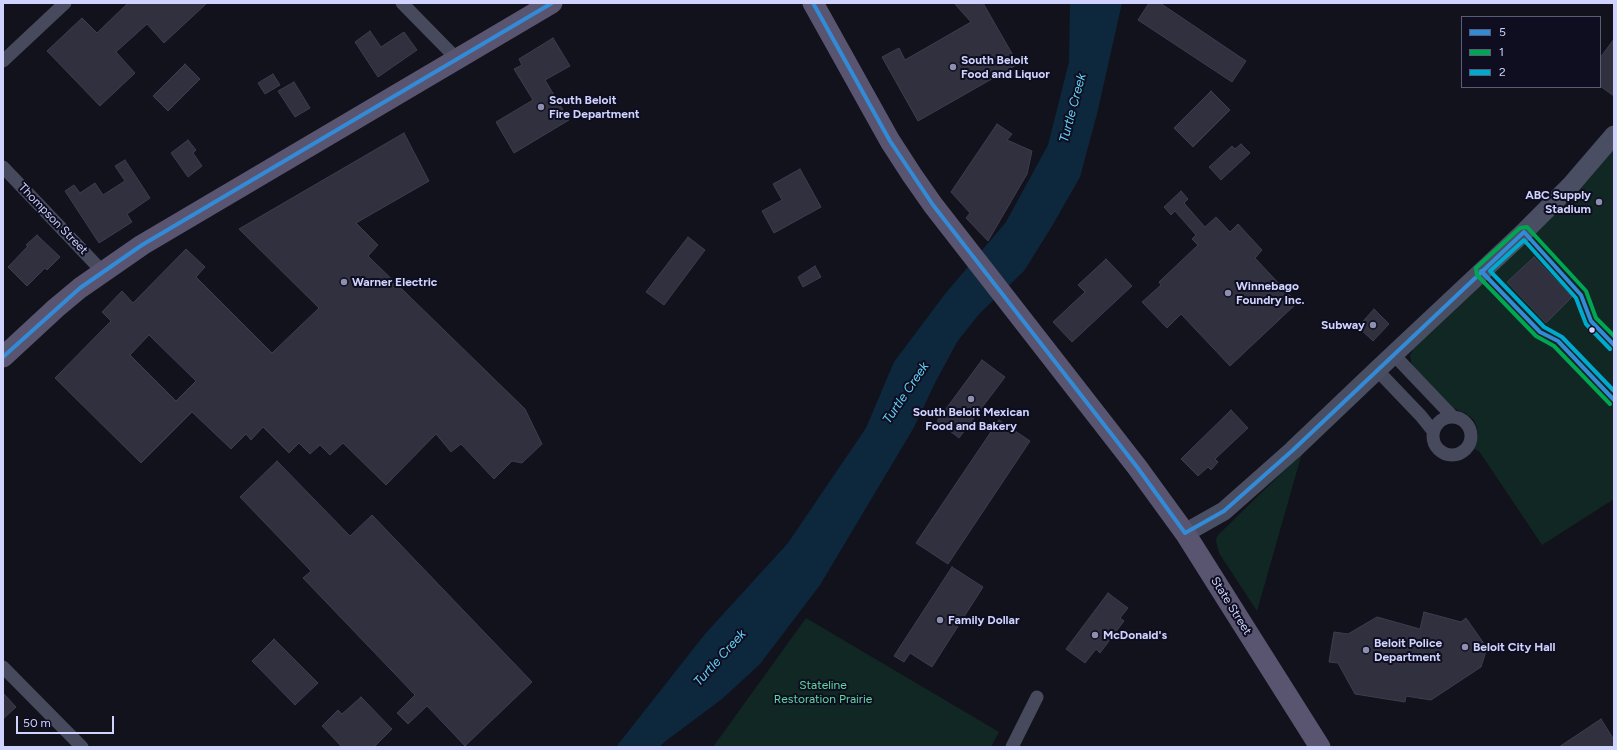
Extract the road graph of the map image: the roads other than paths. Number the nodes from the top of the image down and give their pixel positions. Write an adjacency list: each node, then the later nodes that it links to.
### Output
1 (65, 3): 6 (street)
2 (402, 3): 5 (street)
3 (552, 3): 5 (main road)
4 (813, 3): 15 (main road, State Street)
5 (457, 59): 9 (main road)
6 (3, 61)
7 (1614, 135): 10 (street)
8 (3, 167): 9 (street, Thompson Street)
9 (102, 271): 11 (main road)
10 (1393, 354): 12 (street); 13 (street)
11 (3, 357)
12 (1377, 370): 14 (street); 15 (street)
13 (1453, 417): 14 (street); 14 (street)
14 (1433, 431)
15 (1185, 533): 20 (main road, State Street)
16 (3, 667): 18 (street)
17 (1037, 697): 19 (street)
18 (82, 747)
19 (1012, 747)
20 (1320, 747)

